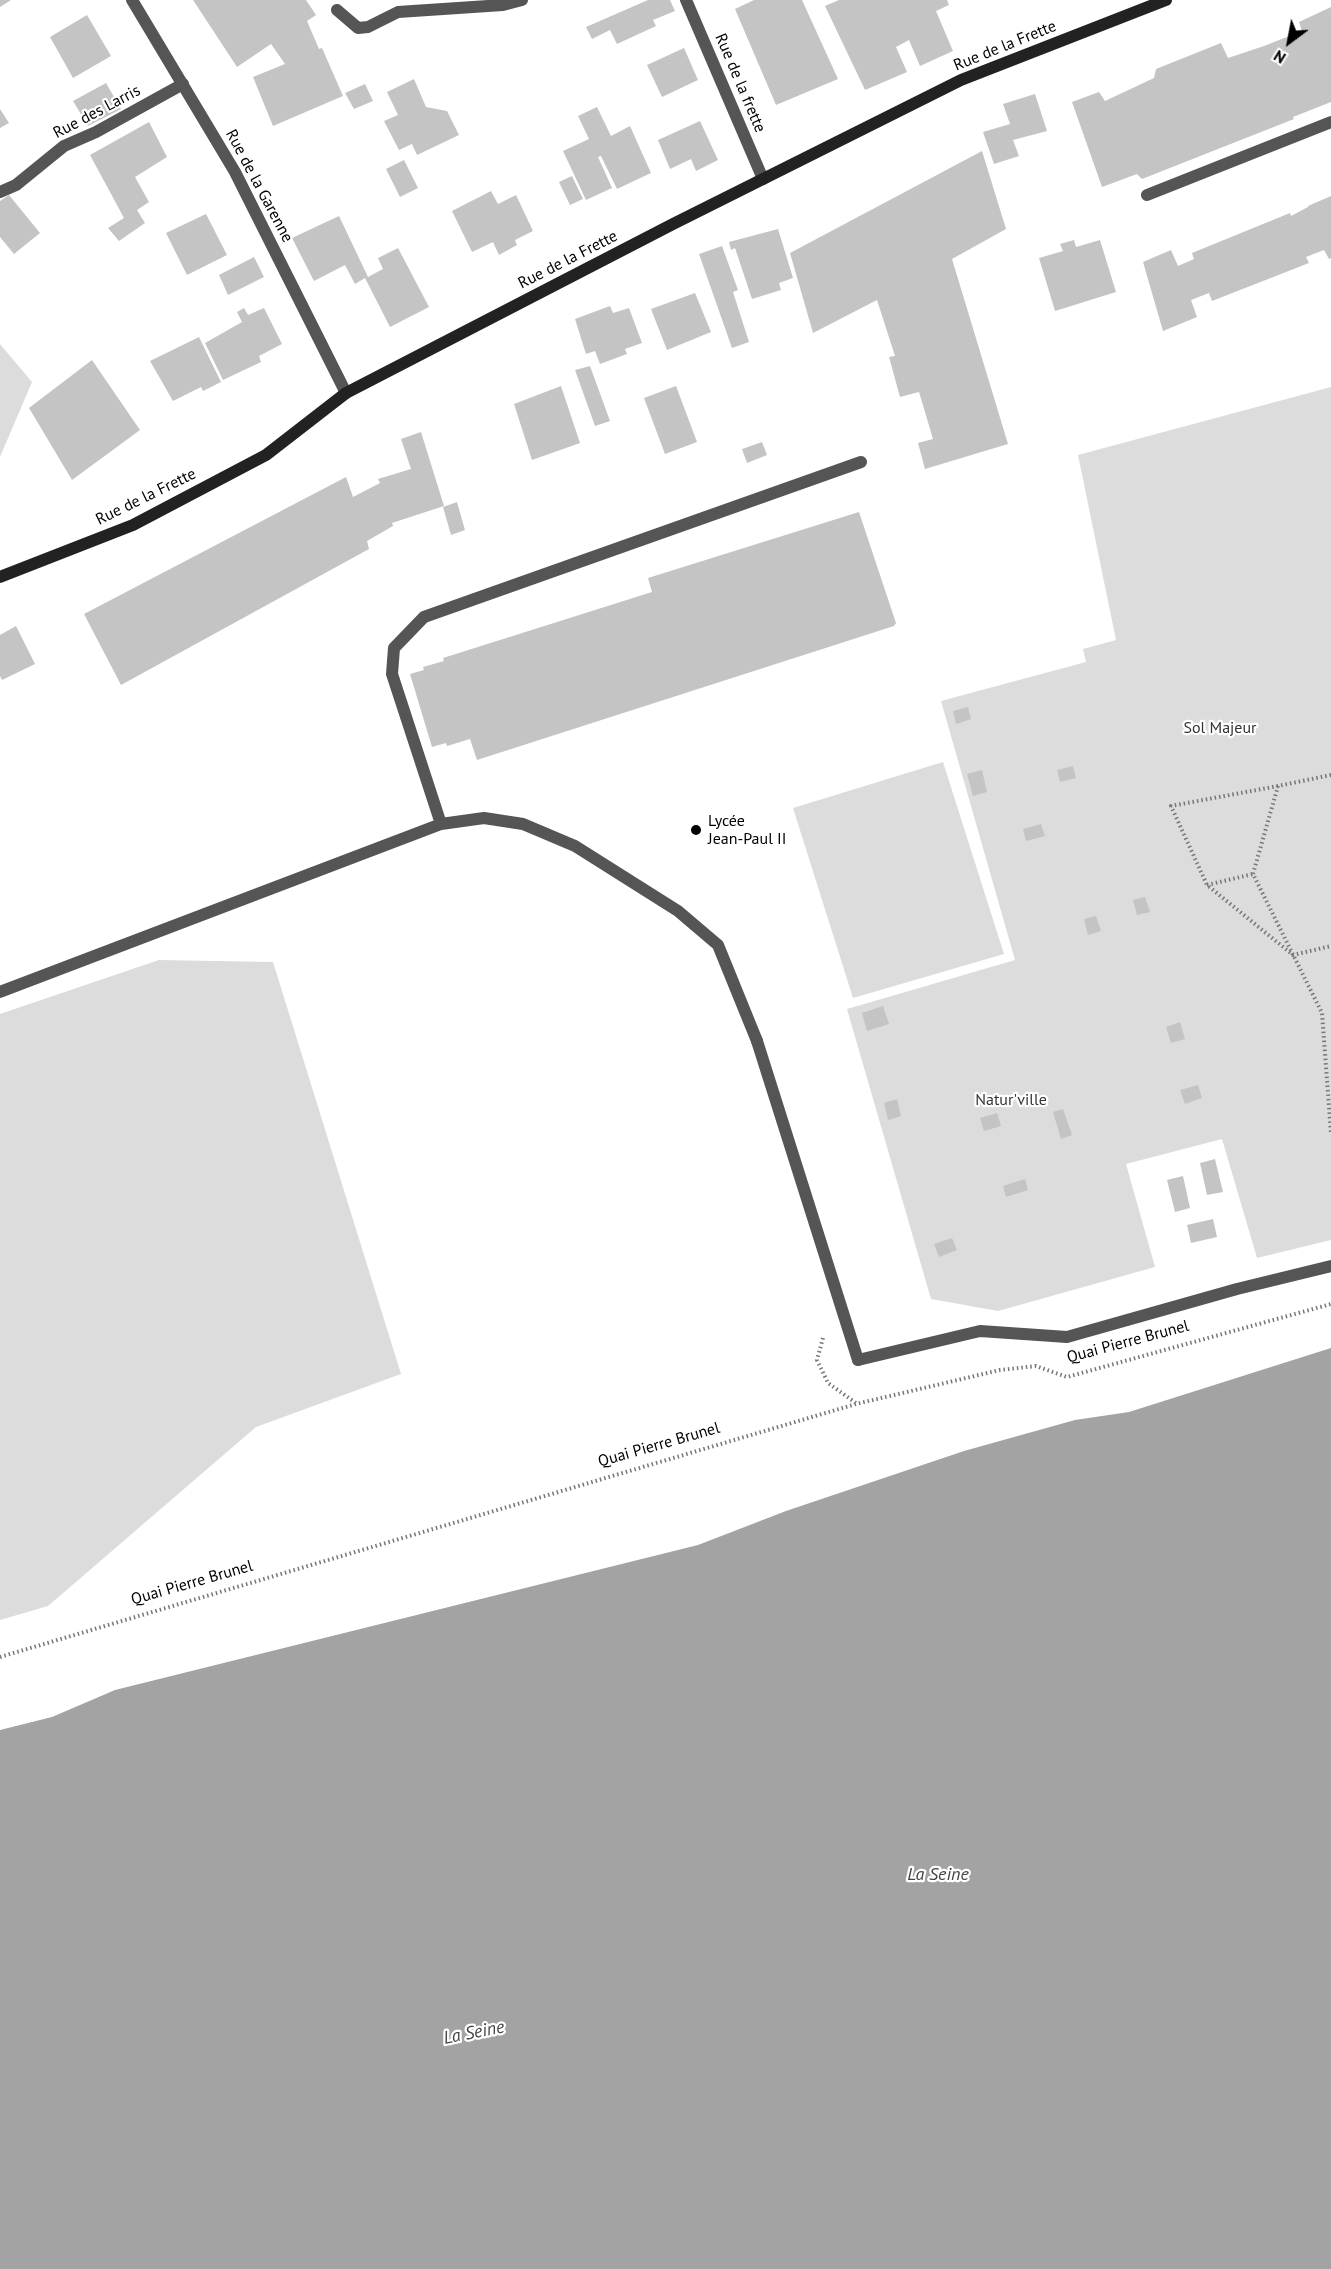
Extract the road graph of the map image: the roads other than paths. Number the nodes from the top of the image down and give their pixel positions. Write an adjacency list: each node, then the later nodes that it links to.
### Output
1 (132, 0): 6 (street, Rue de la Garenne)
2 (522, 0): 5 (street)
3 (686, 0): 8 (street, Rue de la frette)
4 (1163, 1): 8 (street, Rue de la Frette)
5 (337, 10)
6 (183, 84): 9 (street, Rue des Larris); 11 (street, Rue de la Garenne)
7 (1331, 122): 10 (street)
8 (762, 179): 11 (street, Rue de la Frette)
9 (0, 192)
10 (1147, 195)
11 (346, 393): 13 (street, Rue de la Frette)
12 (861, 462): 14 (street)
13 (0, 578)
14 (441, 824): 15 (street); 16 (street, Quai Pierre Brunel)
15 (0, 992)
16 (1331, 1266)

